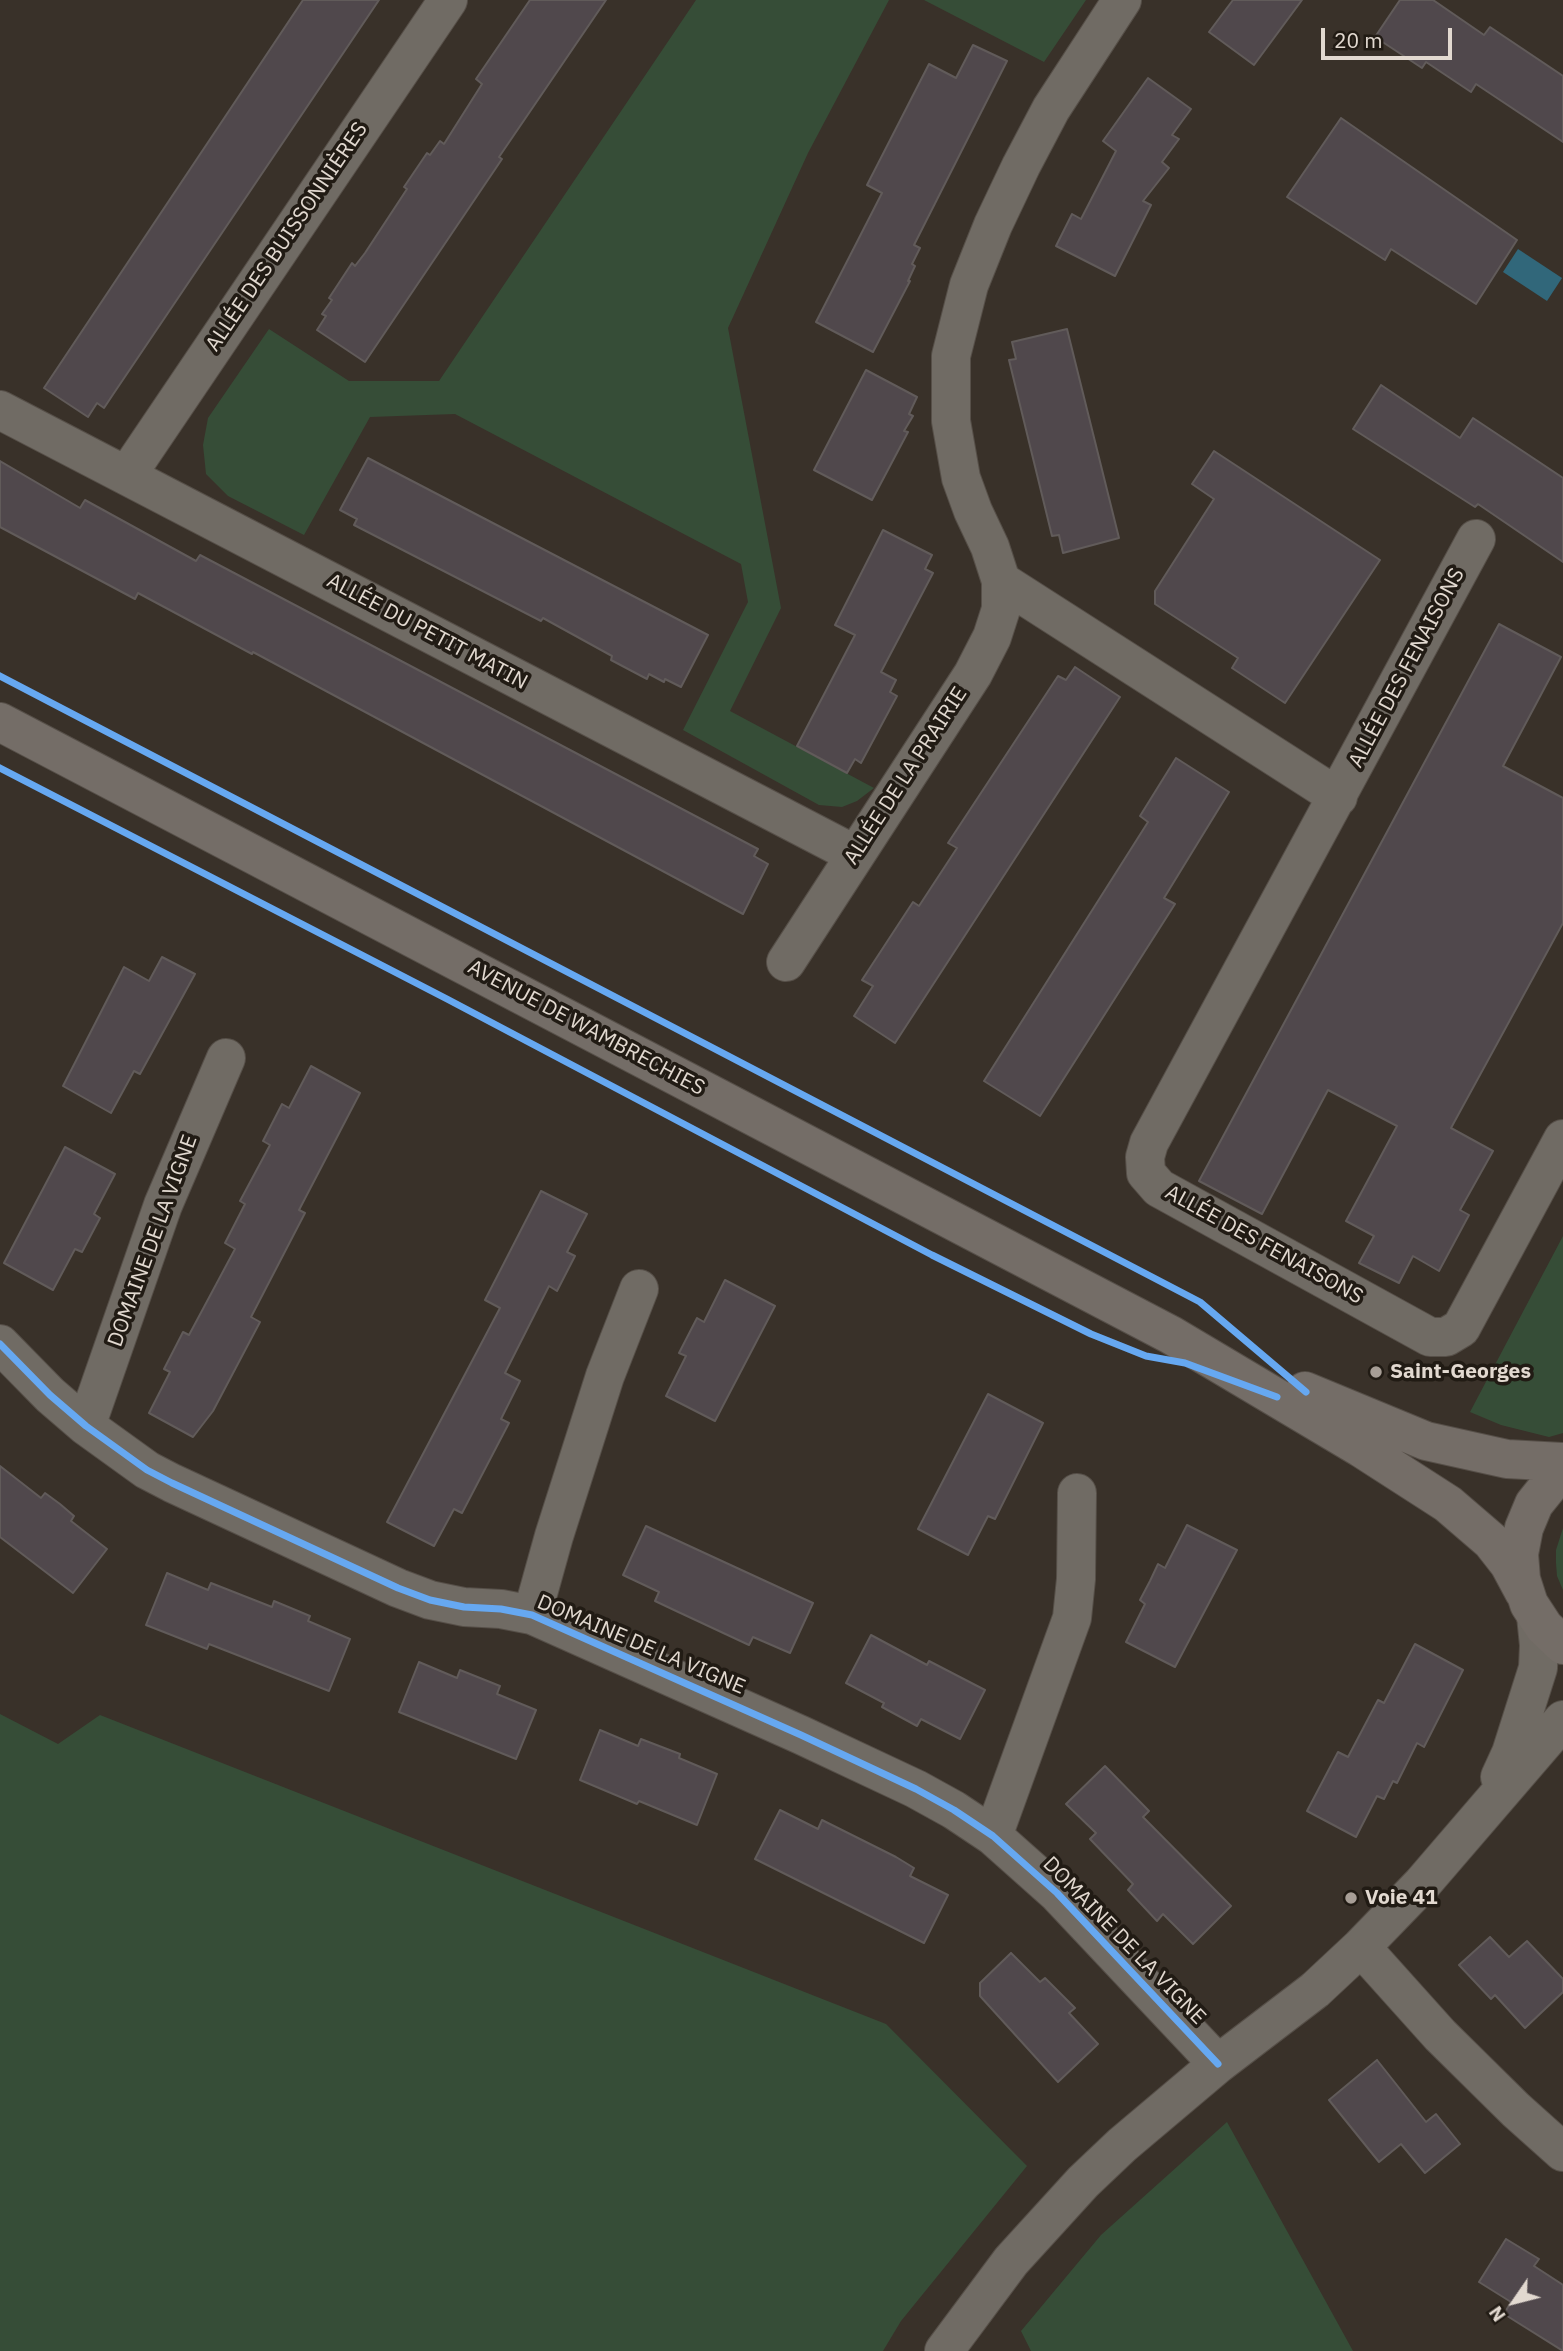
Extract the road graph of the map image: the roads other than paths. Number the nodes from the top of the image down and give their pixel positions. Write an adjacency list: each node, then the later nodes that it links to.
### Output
1 (448, 0): 4 (street, ALLÉE DES BUISSONNIÈRES)
2 (1122, 0): 6 (street, ALLÉE DE LA PRAIRIE)
3 (0, 410): 4 (street, ALLÉE DU PETIT MATIN)
4 (127, 475): 9 (street, ALLÉE DU PETIT MATIN)
5 (1476, 539): 8 (street, ALLÉE DES FENAISONS)
6 (1001, 581): 8 (street); 9 (street, ALLÉE DE LA PRAIRIE)
7 (0, 722): 14 (main road, AVENUE DE WAMBRECHIES)
8 (1338, 797): 12 (street, ALLÉE DES FENAISONS)
9 (854, 854): 10 (street, ALLÉE DE LA PRAIRIE)
10 (786, 962)
11 (226, 1058): 16 (street, DOMAINE DE LA VIGNE)
12 (1563, 1139)
13 (639, 1289): 21 (street, DOMAINE DE LA VIGNE)
14 (1171, 1335): 17 (main road, AVENUE DE WAMBRECHIES); 20 (main road, AVENUE DE WAMBRECHIES)
15 (0, 1344): 16 (street, DOMAINE DE LA VIGNE)
16 (86, 1426): 21 (street, DOMAINE DE LA VIGNE)
17 (1563, 1462)
18 (1563, 1473): 20 (main road)
19 (1077, 1493): 25 (street)
20 (1530, 1604): 22 (main road, AVENUE DE WAMBRECHIES); 24 (street)
21 (532, 1615): 25 (street, DOMAINE DE LA VIGNE)
22 (1563, 1645)
23 (1563, 1720): 24 (street)
24 (1487, 1808): 26 (street)
25 (993, 1836): 27 (street, DOMAINE DE LA VIGNE)
26 (1361, 1947): 27 (street); 28 (street)
27 (1218, 2064): 29 (street)
28 (1563, 2152)
29 (944, 2351)

